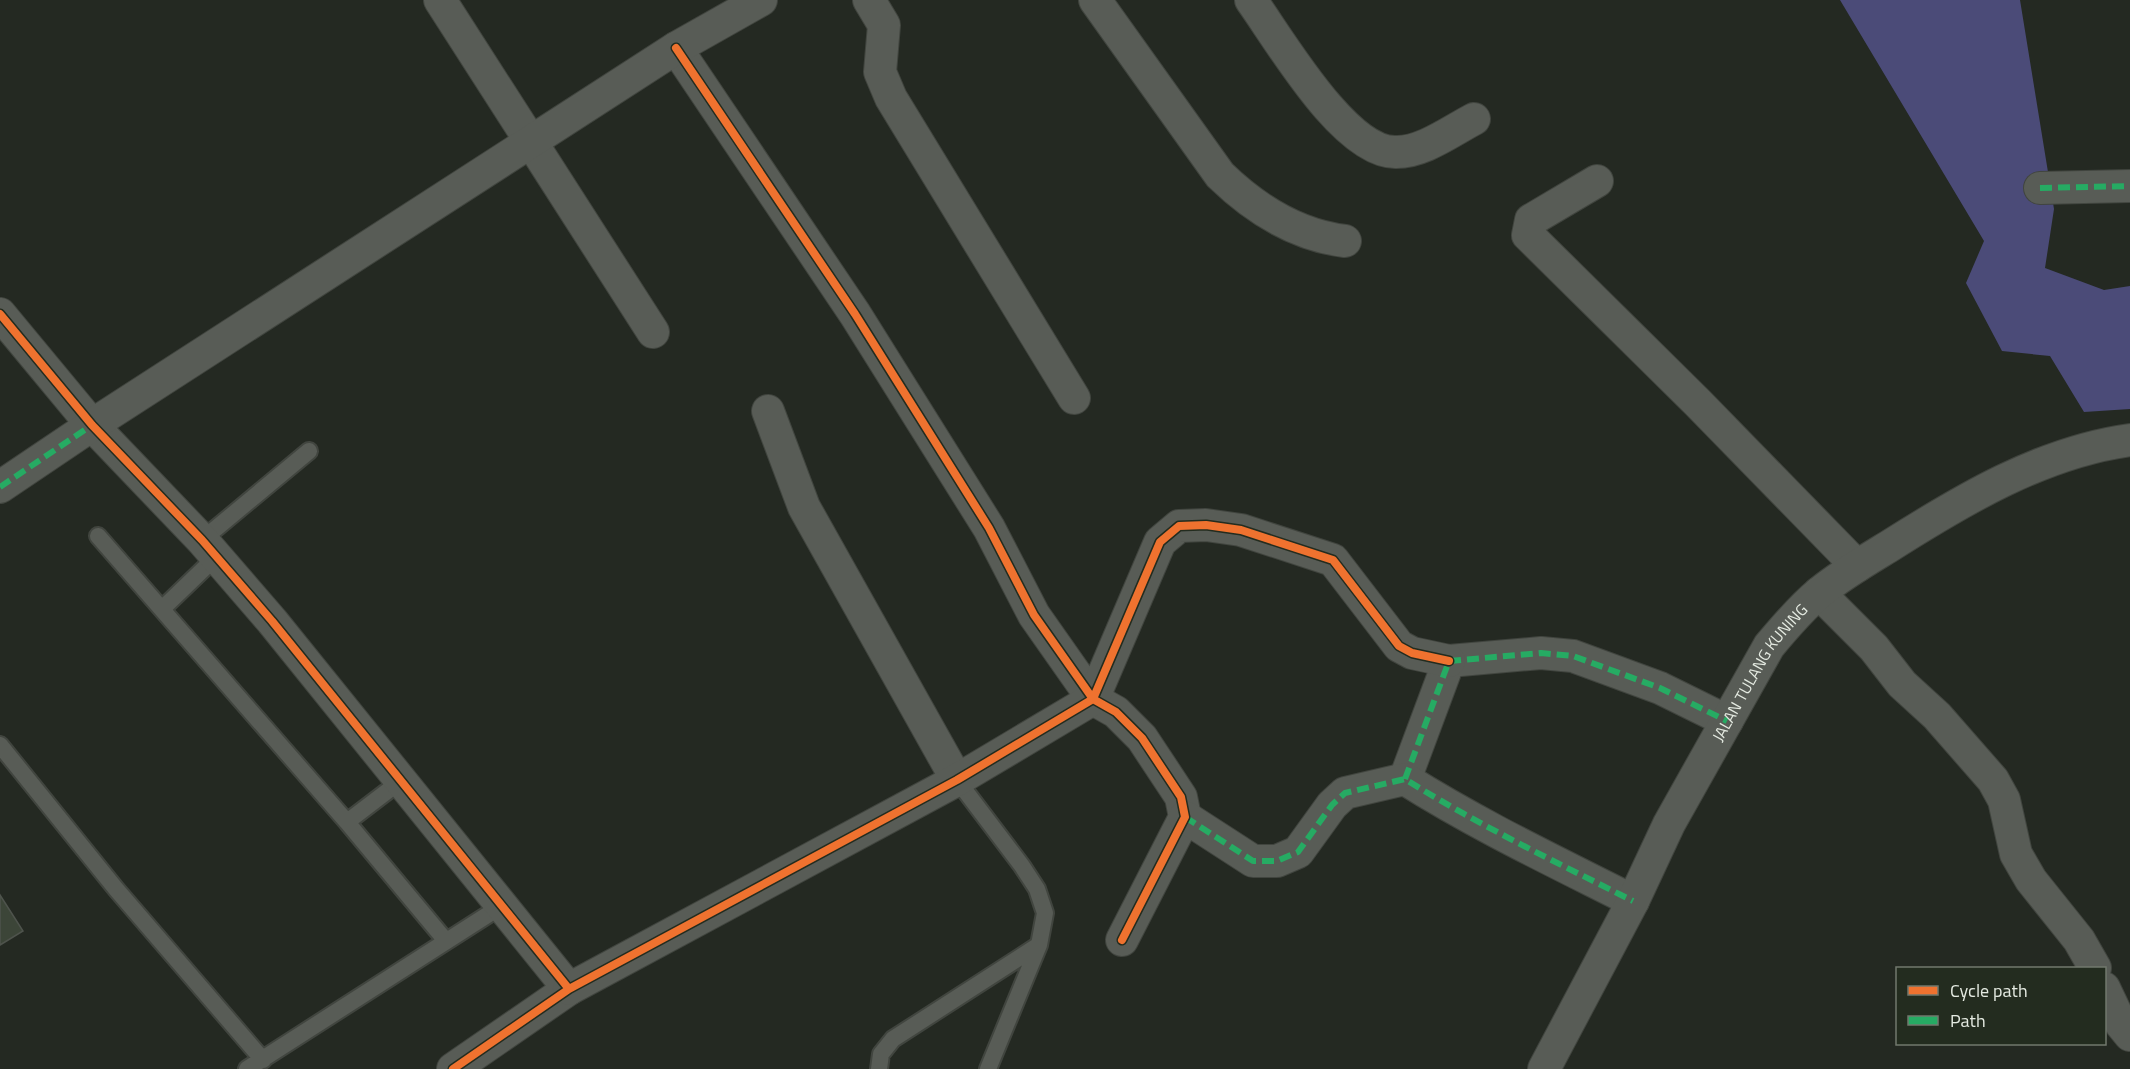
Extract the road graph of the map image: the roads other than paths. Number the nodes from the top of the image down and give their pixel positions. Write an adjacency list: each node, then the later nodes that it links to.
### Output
1 (440, 0): 8 (street)
2 (761, 0): 6 (street)
3 (869, 0): 15 (street)
4 (1095, 0): 12 (street)
5 (1251, 0): 7 (street)
6 (676, 48): 8 (street); 27 (street)
7 (1474, 119)
8 (534, 142): 14 (street); 17 (street)
9 (1597, 181): 23 (street)
10 (2130, 186): 11 (street)
11 (2040, 188)
12 (1345, 241)
13 (0, 314): 17 (street)
14 (653, 332)
15 (1074, 398)
16 (768, 411): 32 (street)
17 (92, 425): 20 (street); 22 (street)
18 (2130, 440): 23 (street, JALAN TULANG KUNING)
19 (309, 451): 22 (lane)
20 (0, 487)
21 (98, 536): 25 (lane)
22 (209, 549): 25 (lane); 31 (street)
23 (1857, 567): 24 (street, JALAN TULANG KUNING)
24 (1819, 593): 28 (street, JALAN TULANG KUNING); 40 (street)
25 (162, 609): 34 (lane)
26 (1449, 662): 27 (street); 28 (street); 30 (street)
27 (1093, 699): 32 (street); 33 (street)
28 (1727, 721): 35 (street, JALAN TULANG KUNING)
29 (0, 745): 44 (lane)
30 (1405, 779): 33 (street); 35 (street)
31 (402, 780): 34 (lane); 36 (street)
32 (957, 780): 39 (lane); 41 (street)
33 (1185, 817): 37 (street)
34 (347, 822): 38 (lane)
35 (1634, 901): 49 (street, JALAN TULANG KUNING)
36 (503, 904): 38 (lane); 41 (street)
37 (1122, 940)
38 (446, 942): 44 (lane)
39 (1039, 945): 47 (lane); 48 (lane)
40 (2094, 967)
41 (569, 989): 46 (street)
42 (2106, 992): 43 (street)
43 (2130, 1035)
44 (263, 1060): 45 (lane)
45 (247, 1069)
46 (453, 1069)
47 (879, 1069)
48 (988, 1069)
49 (1544, 1069)

